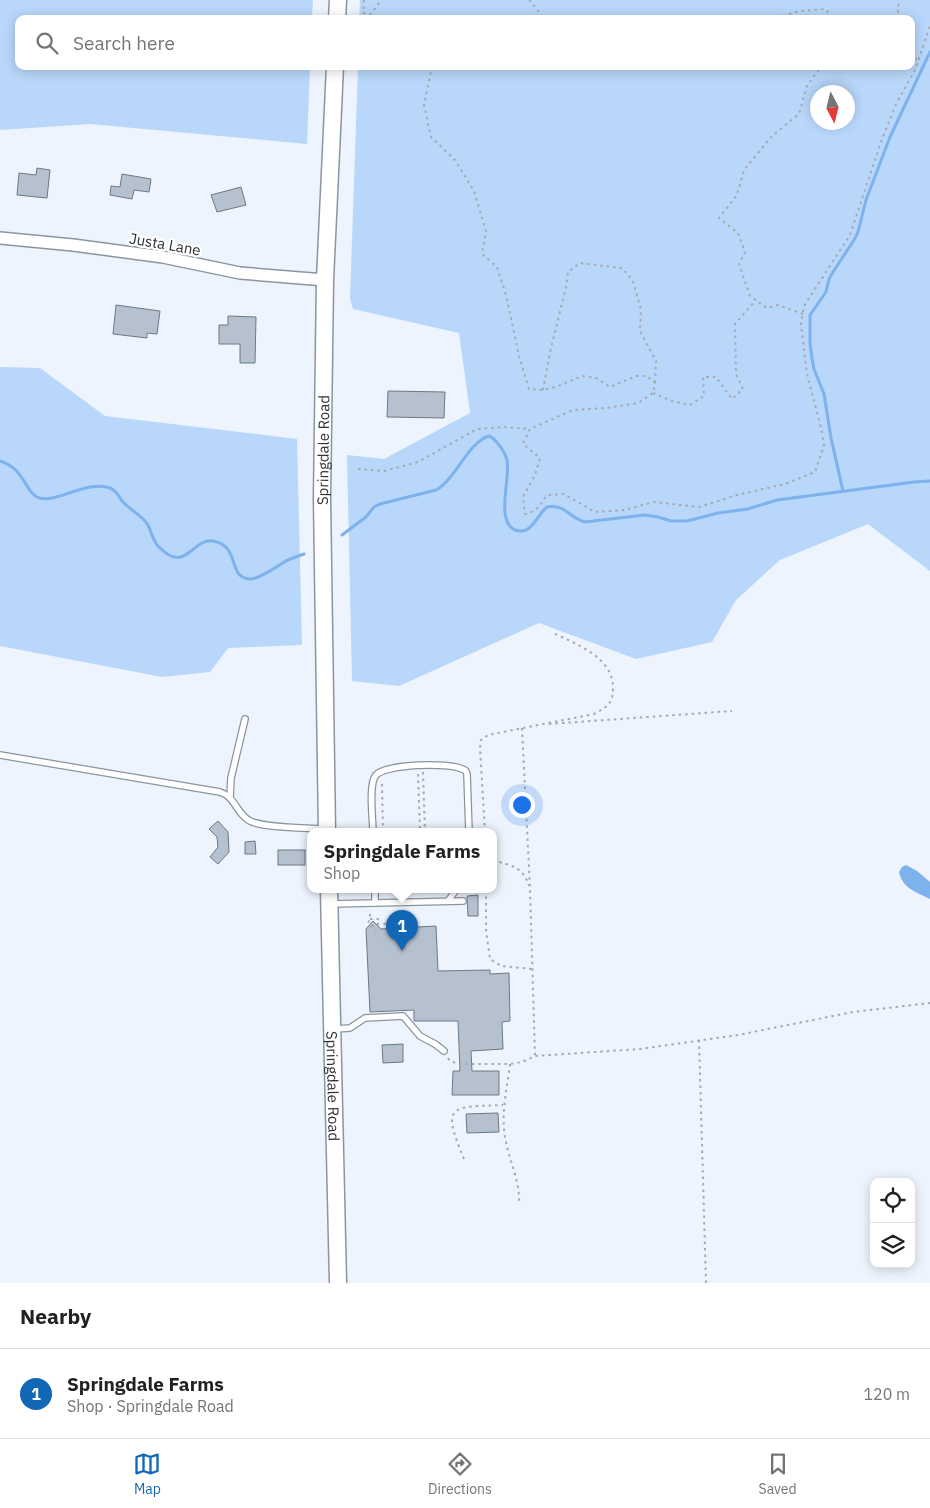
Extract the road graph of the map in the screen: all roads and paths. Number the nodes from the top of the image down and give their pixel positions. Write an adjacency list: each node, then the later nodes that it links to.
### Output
1 (338, 0): 8 (main road)
2 (364, 0): 3 (path)
3 (381, 0)
4 (529, 0): 7 (path)
5 (534, 0): 7 (path)
6 (899, 0): 12 (path)
7 (531, 3): 9 (path)
8 (337, 15)
9 (542, 15)
10 (786, 15): 11 (path)
11 (830, 15)
12 (897, 15)
13 (930, 26): 15 (path)
14 (915, 59): 15 (path)
15 (918, 62): 22 (path)
16 (335, 70): 20 (main road, Springdale Road)
17 (431, 70): 24 (path)
18 (818, 70): 21 (path)
19 (0, 238): 20 (street, Justa Lane)
20 (325, 280): 40 (main road, Springdale Road)
21 (756, 300): 22 (path); 25 (path)
22 (803, 314): 26 (path)
23 (655, 384): 24 (path); 24 (path); 25 (path)
24 (543, 390)
25 (653, 393): 26 (path)
26 (530, 429): 27 (path)
27 (358, 469)
28 (553, 633): 31 (path)
29 (732, 711): 31 (path)
30 (245, 719): 37 (lane)
31 (540, 725): 32 (path)
32 (522, 728): 46 (path); 49 (path)
33 (0, 755): 37 (lane)
34 (381, 771): 41 (lane); 42 (path); 45 (lane)
35 (419, 790): 36 (path); 36 (path); 38 (path)
36 (424, 790): 39 (path)
37 (230, 797): 47 (lane)
38 (419, 809): 39 (path); 43 (path)
39 (424, 809): 44 (path)
40 (327, 828)
41 (373, 828)
42 (382, 828)
43 (420, 828): 44 (path)
44 (425, 828)
45 (469, 828)
46 (485, 828)
47 (307, 829)
48 (497, 861): 49 (path)
49 (530, 888): 63 (path)
50 (374, 893): 56 (lane)
51 (454, 893): 54 (lane)
52 (486, 893): 63 (path)
53 (330, 897): 56 (lane); 65 (main road, Springdale Road)
54 (448, 901): 55 (lane); 56 (lane)
55 (463, 901)
56 (375, 903)
57 (370, 914): 58 (path)
58 (370, 919): 60 (path); 61 (path)
59 (410, 920): 60 (path)
60 (377, 924): 61 (path)
61 (372, 926): 62 (path)
62 (376, 931)
63 (532, 969): 68 (path)
64 (930, 1003): 66 (path)
65 (332, 1029): 67 (lane); 73 (main road, Springdale Road)
66 (700, 1040): 68 (path); 74 (path)
67 (444, 1051): 69 (path)
68 (535, 1056): 69 (path)
69 (510, 1064): 70 (path)
70 (504, 1106): 71 (path); 72 (path)
71 (464, 1159)
72 (519, 1203)
73 (338, 1283)
74 (706, 1283)

